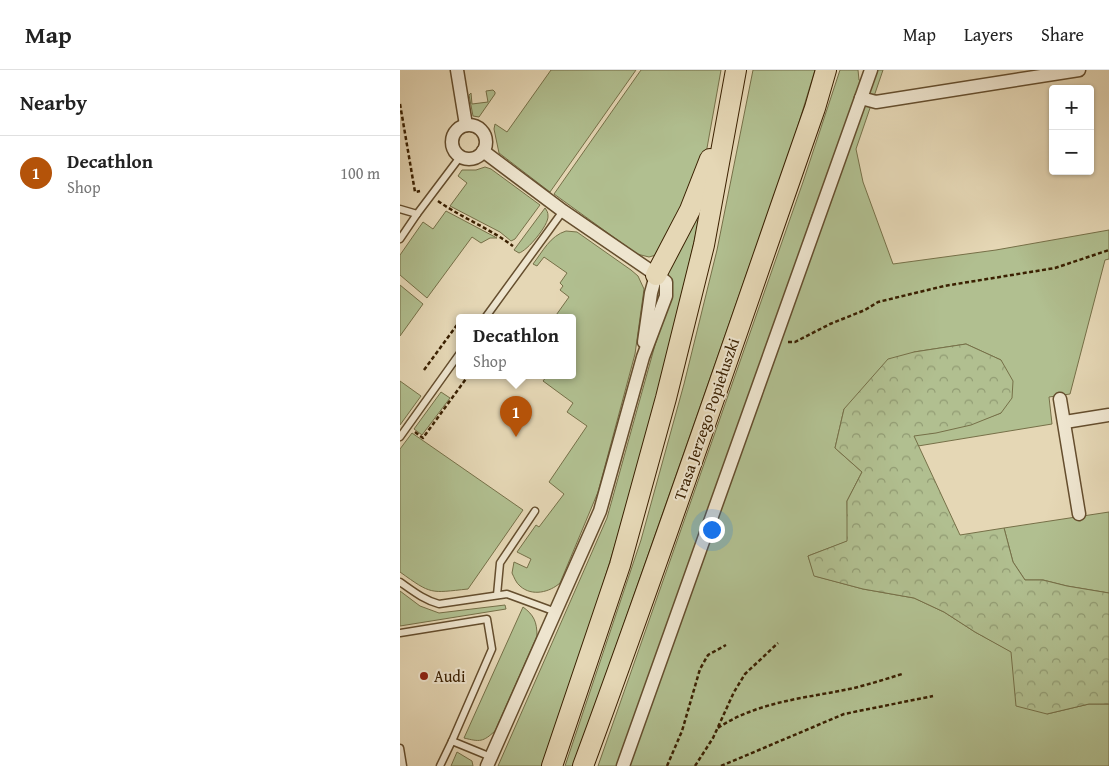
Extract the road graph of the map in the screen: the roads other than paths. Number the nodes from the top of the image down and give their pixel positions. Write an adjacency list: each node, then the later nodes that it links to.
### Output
1 (457, 70): 8 (street)
2 (736, 70): 7 (main road)
3 (826, 70): 34 (main road, Trasa Jerzego Popiełuszki)
4 (871, 70): 6 (street)
5 (1079, 70): 6 (street)
6 (862, 98): 35 (street)
7 (727, 115): 15 (main road); 33 (main road)
8 (466, 125): 9 (street); 10 (street)
9 (483, 151): 10 (street); 12 (street)
10 (460, 156): 13 (lane)
11 (400, 210): 13 (lane)
12 (563, 211): 15 (street); 16 (lane)
13 (417, 214): 14 (lane)
14 (400, 239)
15 (656, 275): 26 (street)
16 (488, 314)
17 (456, 359): 21 (lane)
18 (1060, 399): 20 (street)
19 (1109, 415): 20 (street)
20 (1064, 422): 23 (street)
21 (400, 437)
22 (535, 511): 25 (lane)
23 (1079, 514)
24 (400, 582): 25 (lane)
25 (497, 595): 26 (lane)
26 (557, 613): 30 (street)
27 (400, 633): 28 (lane)
28 (452, 741): 30 (lane); 32 (lane)
29 (400, 748): 31 (lane)
30 (489, 761)
31 (404, 766)
32 (440, 766)
33 (552, 766)
34 (583, 766)
35 (623, 766)

